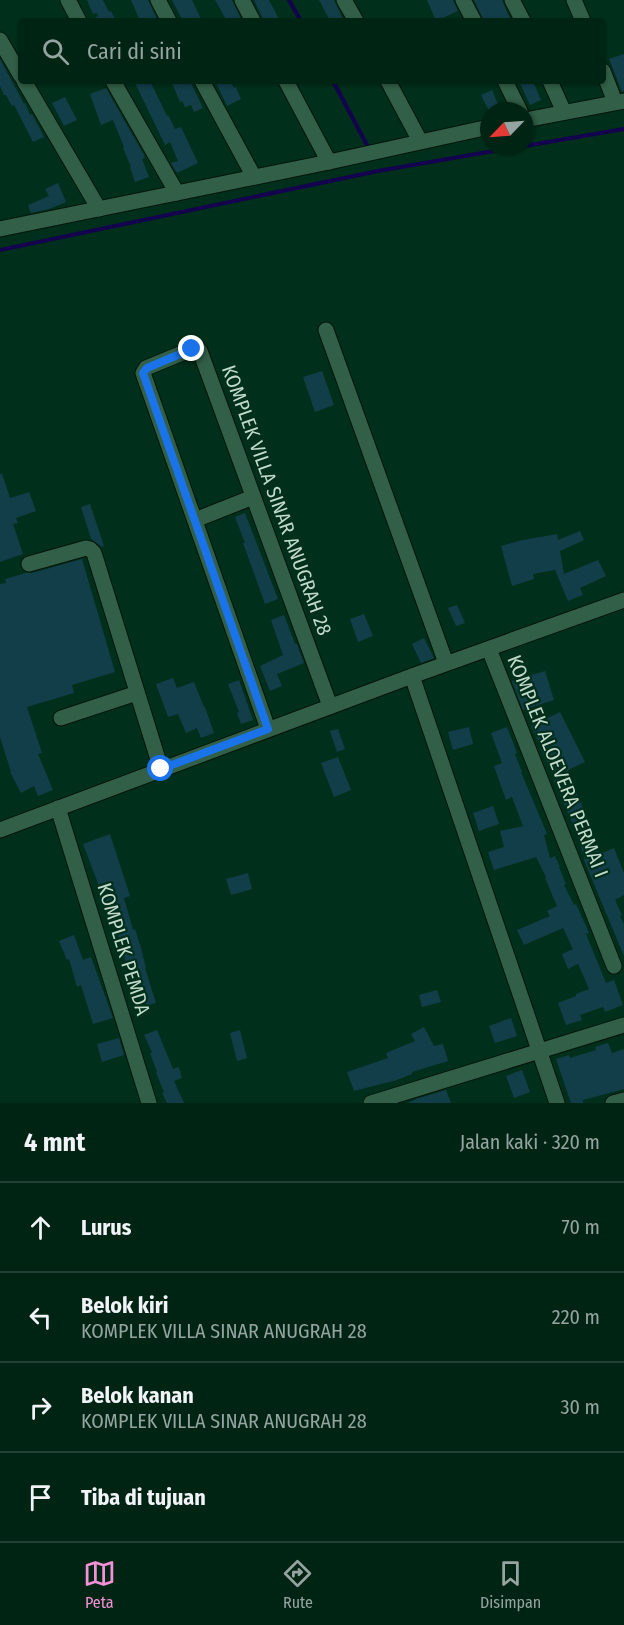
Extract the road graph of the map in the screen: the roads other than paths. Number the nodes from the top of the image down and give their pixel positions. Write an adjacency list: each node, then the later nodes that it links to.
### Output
1 (68, 0): 8 (street)
2 (158, 0): 9 (street)
3 (242, 0): 10 (street)
4 (344, 0): 11 (street)
5 (463, 0): 12 (street)
6 (512, 0): 13 (street)
7 (574, 0): 14 (street)
8 (78, 18)
9 (167, 18)
10 (251, 18)
11 (354, 18)
12 (472, 18)
13 (521, 18)
14 (582, 18)
15 (0, 40): 16 (street)
16 (18, 71)
17 (606, 76): 25 (street)
18 (26, 84): 34 (street)
19 (115, 84): 33 (street)
20 (204, 84): 32 (street)
21 (288, 84): 31 (street)
22 (390, 84): 30 (street)
23 (506, 84): 26 (street)
24 (551, 84): 27 (street)
25 (620, 101): 27 (street)
26 (516, 102)
27 (564, 112): 28 (street)
28 (534, 118)
29 (480, 129): 30 (street)
30 (420, 141): 31 (street)
31 (329, 162): 32 (street)
32 (254, 177): 33 (street)
33 (177, 193): 34 (street)
34 (99, 209): 35 (street)
35 (2, 224)
36 (326, 330): 42 (street)
37 (253, 497): 38 (street); 38 (street, KOMPLEK VILLA SINAR ANUGRAH 28); 45 (street, KOMPLEK VILLA SINAR ANUGRAH 28)
38 (195, 520): 47 (street, KOMPLEK VILLA SINAR ANUGRAH 28)
39 (29, 564): 44 (street)
40 (624, 600): 41 (street)
41 (489, 648): 42 (street); 51 (street, KOMPLEK ALOEVERA PERMAI I)
42 (446, 663): 43 (street)
43 (412, 676): 45 (street); 53 (street)
44 (137, 693): 46 (street); 48 (street)
45 (330, 706): 47 (street)
46 (61, 718)
47 (268, 729): 48 (street)
48 (161, 769): 49 (street)
49 (58, 808): 50 (street); 55 (street, KOMPLEK PEMDA)
50 (0, 830)
51 (614, 966)
52 (624, 1025): 53 (street)
53 (540, 1050): 56 (street); 57 (street)
54 (624, 1100): 58 (street)
55 (149, 1103)
56 (371, 1103)
57 (557, 1103)
58 (613, 1103)

